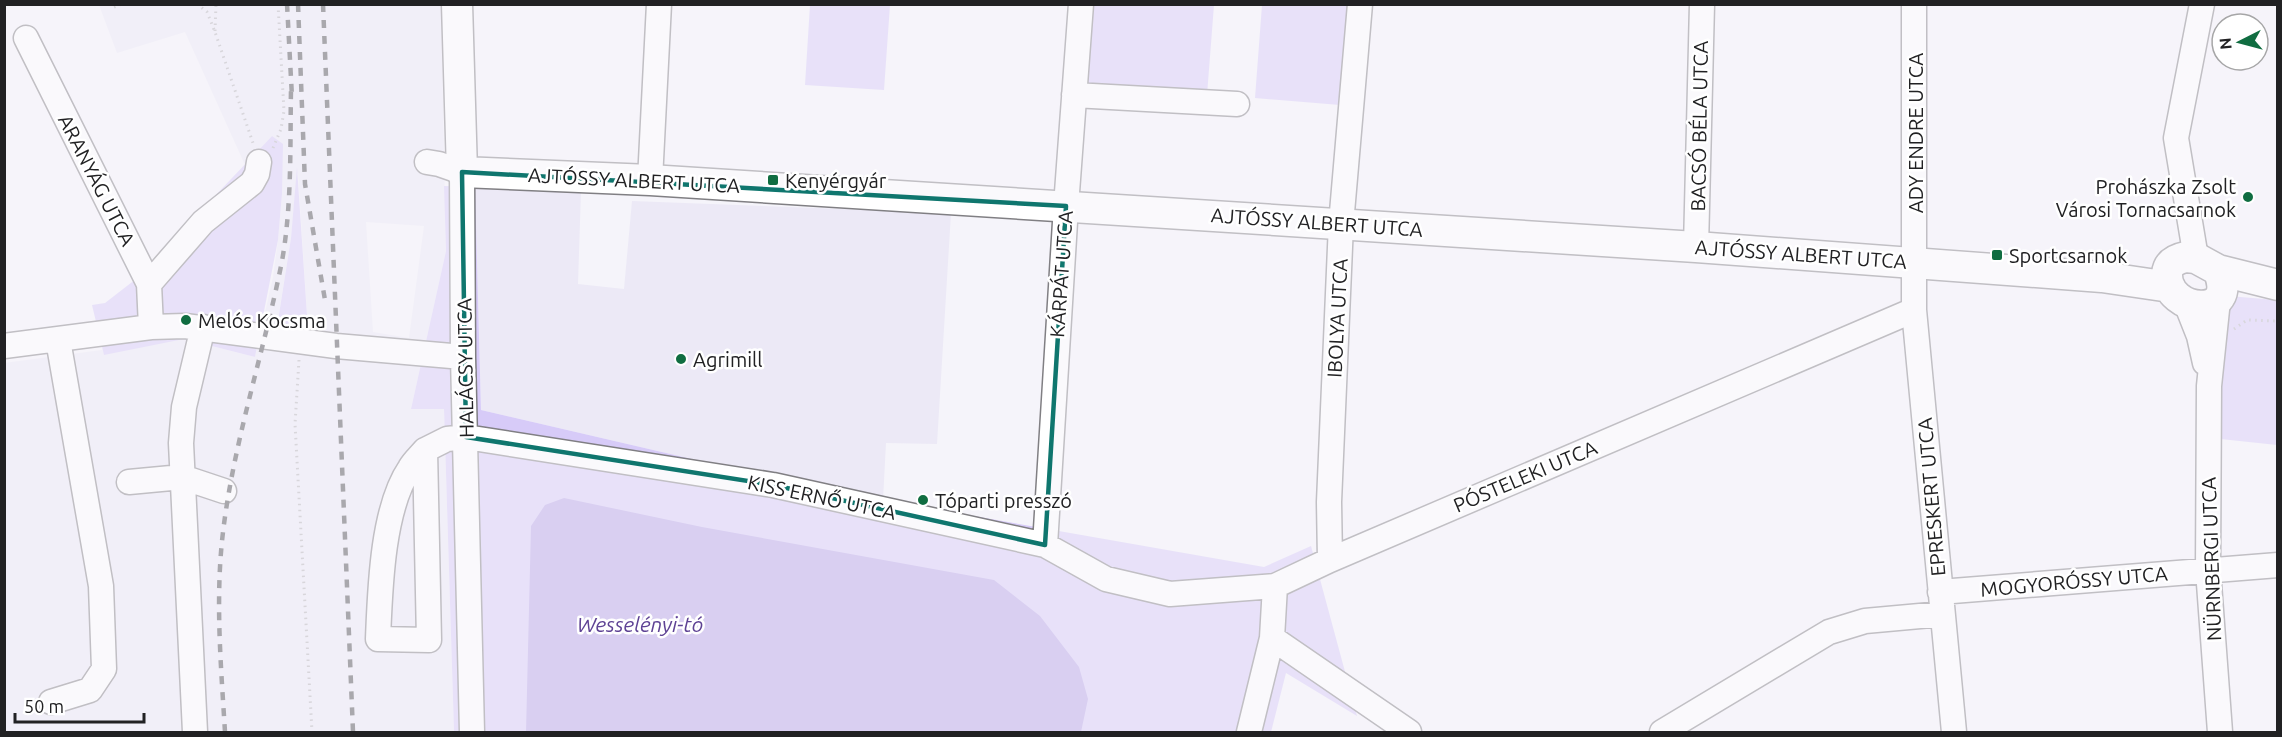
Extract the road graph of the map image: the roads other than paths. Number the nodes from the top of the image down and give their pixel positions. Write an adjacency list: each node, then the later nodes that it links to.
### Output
1 (457, 4): 13 (main road, HALÁCSY UTCA)
2 (659, 4): 14 (street)
3 (1081, 4): 9 (street, KÁRPÁT UTCA)
4 (1360, 4): 16 (street, IBOLYA UTCA)
5 (1702, 4): 17 (street, BACSÓ BÉLA UTCA)
6 (1914, 4): 18 (street, ADY ENDRE UTCA)
7 (2202, 4): 19 (street)
8 (26, 38): 20 (street, ARANYÁG UTCA)
9 (1074, 94): 10 (street); 15 (street, KÁRPÁT UTCA)
10 (1237, 104)
11 (259, 162): 20 (street)
12 (427, 162): 13 (street)
13 (462, 172): 14 (main road, AJTÓSSY ALBERT UTCA); 28 (street, HALÁCSY UTCA)
14 (650, 180): 15 (main road, AJTÓSSY ALBERT UTCA)
15 (1066, 206): 16 (main road, AJTÓSSY ALBERT UTCA); 35 (street, KÁRPÁT UTCA)
16 (1341, 224): 17 (main road, AJTÓSSY ALBERT UTCA); 36 (street, IBOLYA UTCA)
17 (1696, 247): 18 (main road, AJTÓSSY ALBERT UTCA)
18 (1914, 262): 19 (main road, AJTÓSSY ALBERT UTCA); 23 (street, EPRESKERT UTCA)
19 (2194, 280): 21 (main road); 22 (main road, AJTÓSSY ALBERT UTCA); 29 (street, NÜRNBERGI UTCA); 29 (street, NÜRNBERGI UTCA)
20 (149, 284): 24 (street, ARANYÁG UTCA)
21 (2277, 285)
22 (2277, 291)
23 (1914, 310): 36 (street, PÓSTELEKI UTCA); 40 (street, EPRESKERT UTCA)
24 (151, 327): 25 (street); 26 (street)
25 (203, 327): 28 (street); 32 (street)
26 (58, 340): 27 (street); 42 (street)
27 (4, 346)
28 (464, 357): 30 (street, HALÁCSY UTCA)
29 (2209, 386): 38 (street, NÜRNBERGI UTCA)
30 (466, 437): 31 (street); 35 (street, KISS ERNŐ UTCA); 44 (street, HALÁCSY UTCA)
31 (425, 450): 31 (street)
32 (182, 477): 33 (street); 34 (street); 43 (street)
33 (129, 482)
34 (224, 491)
35 (1045, 545): 39 (street, KISS ERNŐ UTCA)
36 (1330, 560): 39 (street, PÓSTELEKI UTCA)
37 (2277, 565): 38 (street, MOGYORÓSSY UTCA)
38 (2208, 570): 40 (street, MOGYORÓSSY UTCA); 49 (street, NÜRNBERGI UTCA)
39 (1275, 586): 41 (street)
40 (1941, 603): 47 (street, MOGYORÓSSY UTCA); 48 (street, EPRESKERT UTCA)
41 (1272, 638): 45 (street); 46 (street)
42 (51, 702)
43 (195, 732)
44 (472, 732)
45 (1249, 732)
46 (1409, 732)
47 (1662, 732)
48 (1954, 732)
49 (2220, 732)

